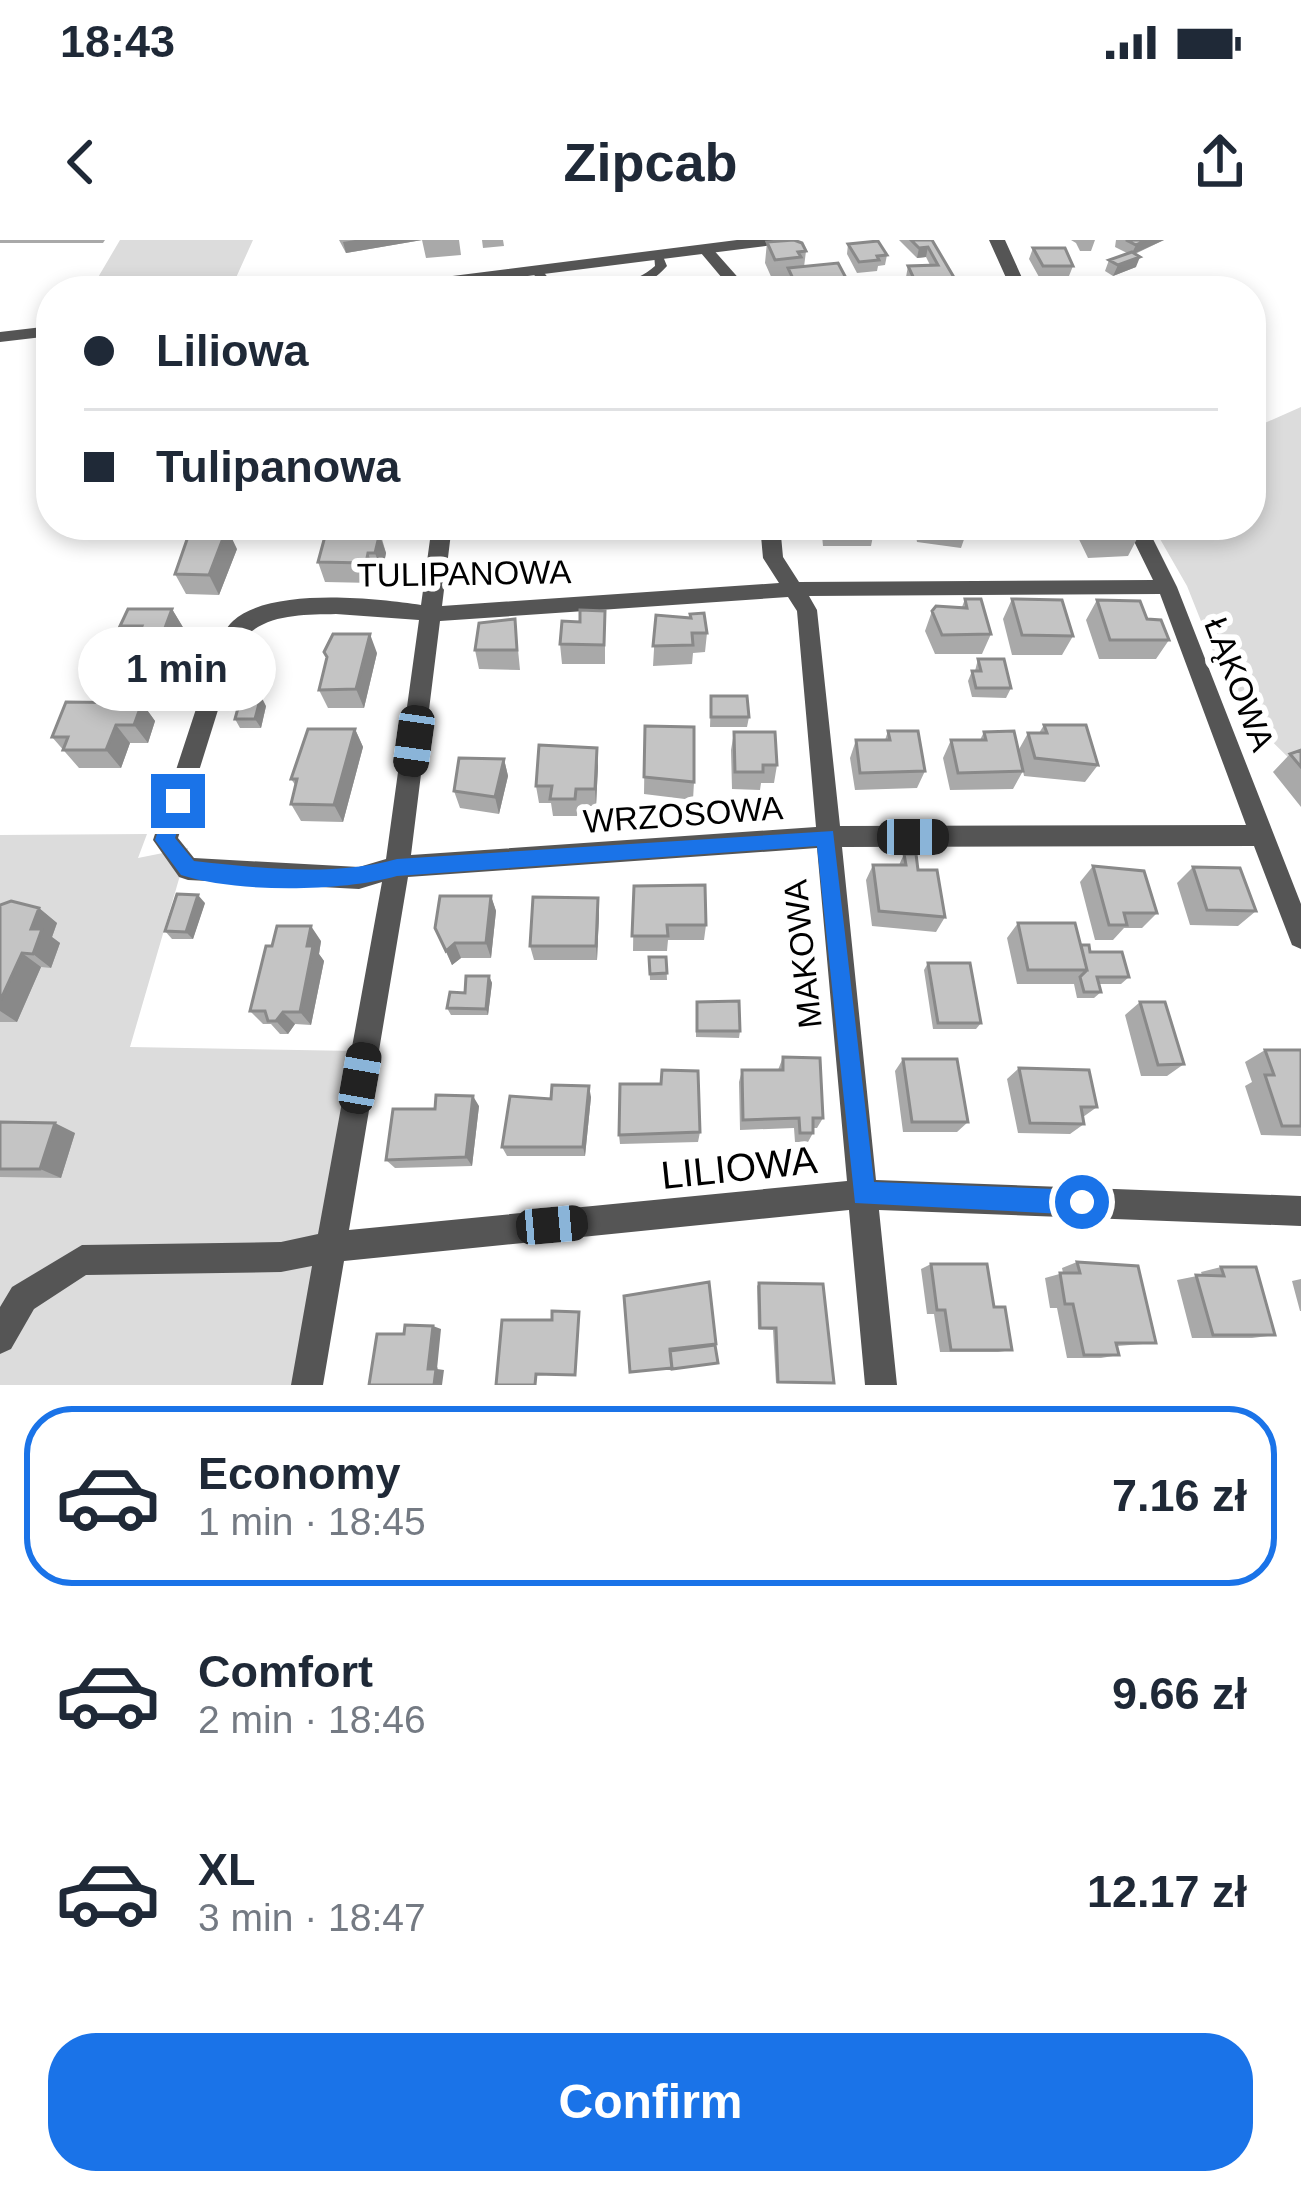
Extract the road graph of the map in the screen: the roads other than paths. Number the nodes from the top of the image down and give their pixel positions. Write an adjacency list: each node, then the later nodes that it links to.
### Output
1 (773, 240): 3 (street)
2 (997, 240): 11 (street)
3 (735, 243): 4 (street)
4 (706, 250): 5 (street); 10 (street)
5 (658, 256): 6 (street); 9 (lane)
6 (538, 271): 7 (street); 8 (lane)
7 (516, 276)
8 (542, 276)
9 (654, 276)
10 (729, 276)
11 (1014, 276)
12 (36, 333): 13 (street)
13 (0, 337)
14 (440, 540): 19 (street)
15 (771, 540): 18 (street, MAKOWA)
16 (1144, 540): 17 (street, ŁĄKOWA)
17 (1167, 587): 18 (street, TULIPANOWA); 20 (street, ŁĄKOWA)
18 (794, 589): 19 (street, TULIPANOWA); 21 (street, MAKOWA)
19 (432, 614): 22 (street); 22 (street, TULIPANOWA)
20 (1262, 835): 21 (street, WRZOSOWA); 23 (street, ŁĄKOWA)
21 (826, 837): 22 (street, WRZOSOWA); 24 (street, MAKOWA)
22 (397, 868): 26 (street)
23 (1301, 938)
24 (863, 1194): 25 (street, LILIOWA); 26 (street, LILIOWA); 29 (street, MAKOWA)
25 (1301, 1211)
26 (330, 1246): 27 (street, LILIOWA); 28 (street)
27 (0, 1338)
28 (307, 1385)
29 (881, 1385)

